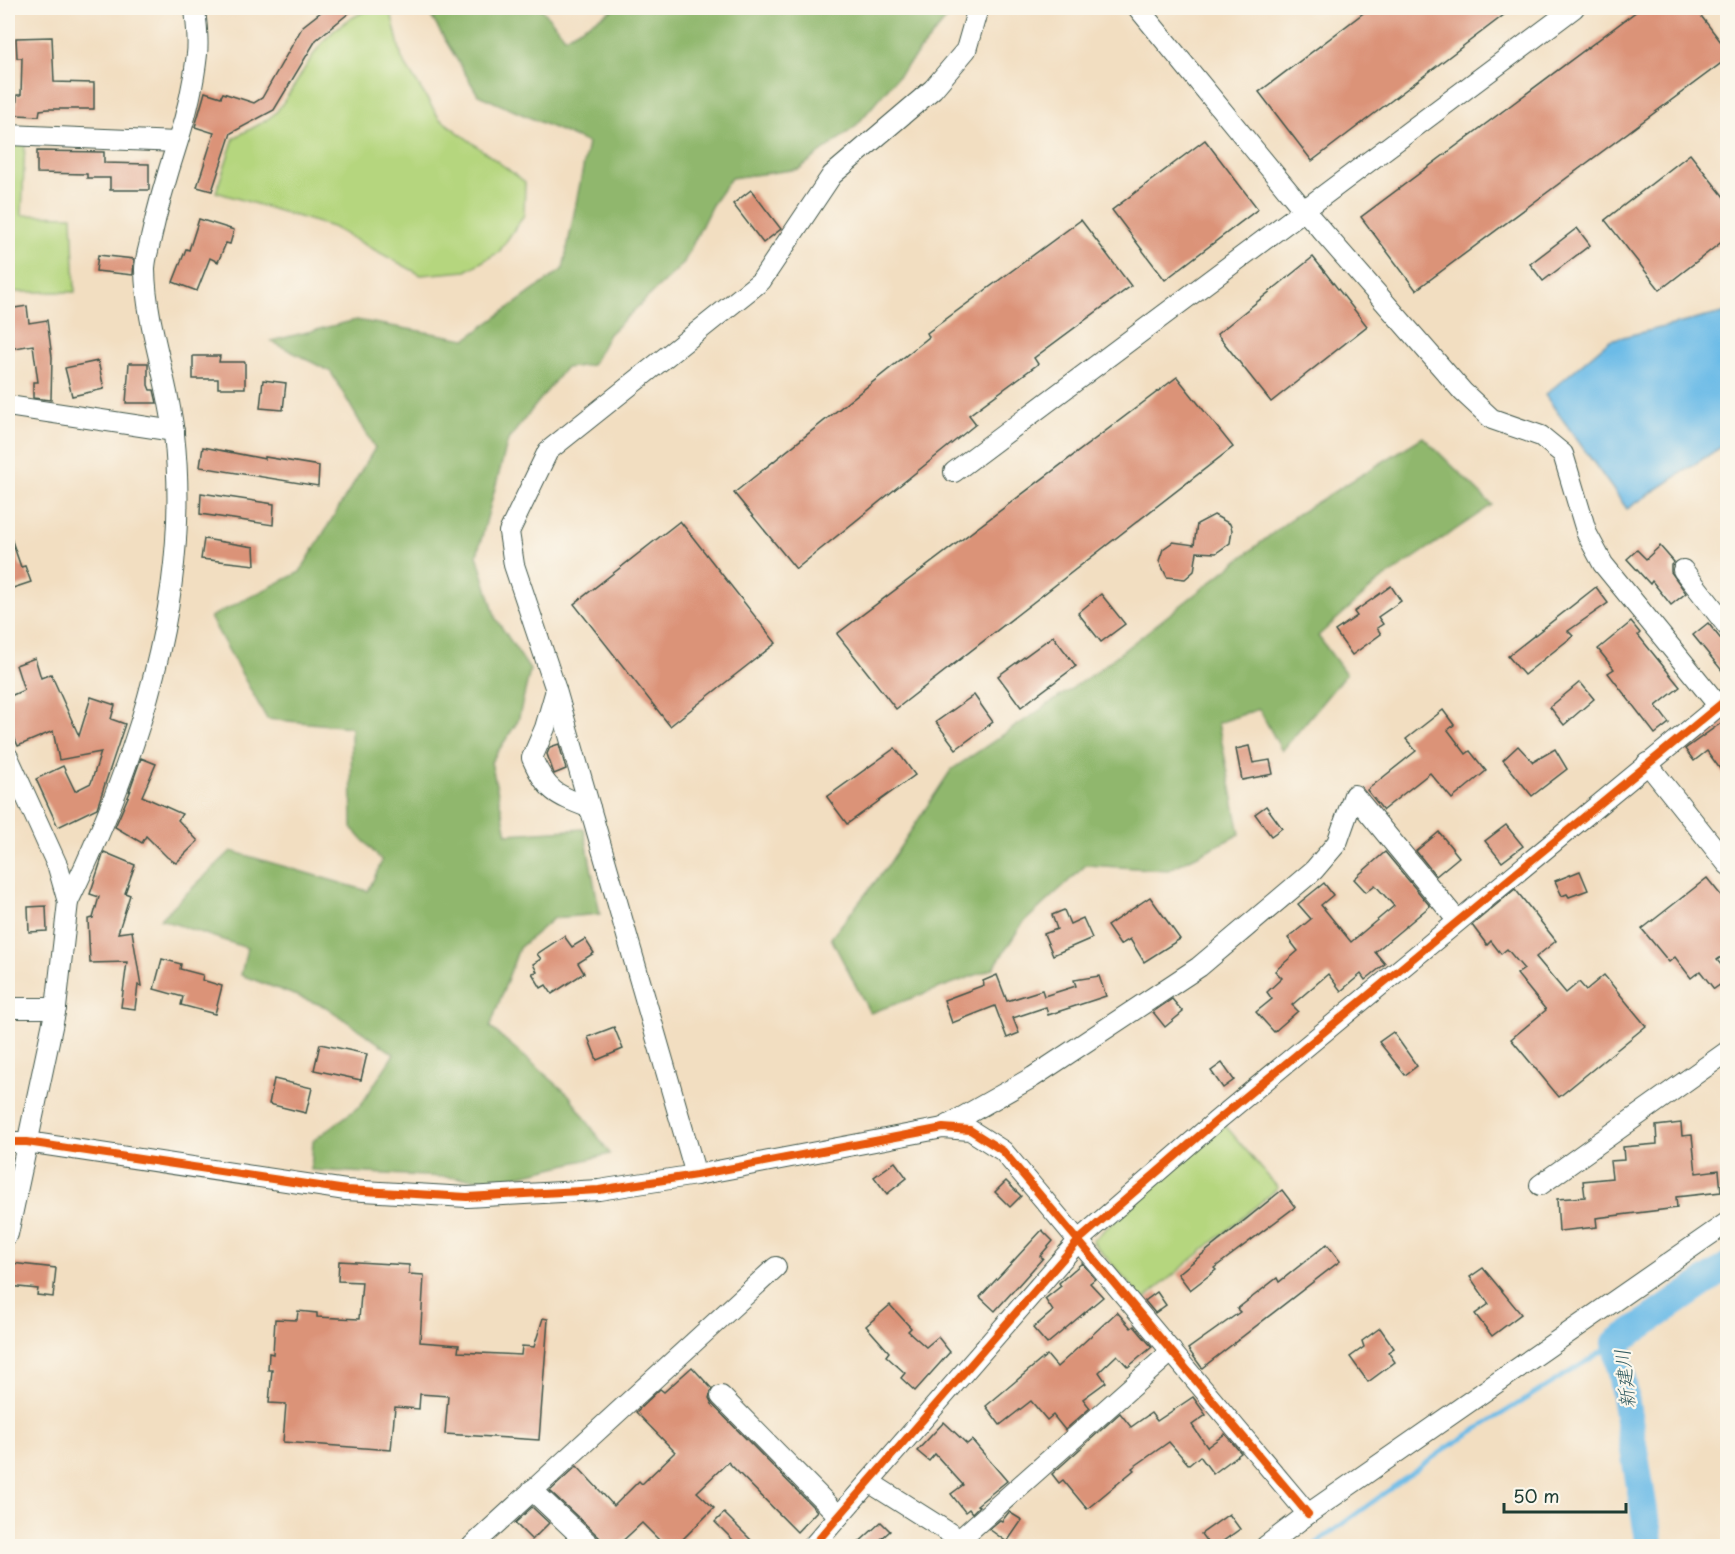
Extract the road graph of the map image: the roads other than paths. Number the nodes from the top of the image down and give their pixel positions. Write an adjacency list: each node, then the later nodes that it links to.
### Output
1 (195, 8): 6 (street)
2 (978, 8): 13 (street)
3 (1138, 8): 7 (street)
4 (1574, 8): 7 (street)
5 (8, 135): 6 (street)
6 (177, 142): 9 (street)
7 (1303, 209): 10 (street); 14 (street)
8 (8, 406): 9 (street)
9 (174, 431): 19 (street)
10 (954, 472)
11 (1683, 570): 12 (street)
12 (1728, 627)
13 (556, 690): 17 (street); 17 (street)
14 (1723, 702): 16 (street)
15 (8, 758): 19 (street)
16 (1647, 763): 18 (street); 20 (street)
17 (590, 808): 27 (street)
18 (1728, 865)
19 (68, 902): 22 (street)
20 (1457, 920): 24 (street); 31 (street)
21 (8, 1008): 22 (street)
22 (56, 1008): 26 (street)
23 (1728, 1051): 28 (street)
24 (943, 1128): 27 (street); 31 (street)
25 (8, 1142): 26 (street)
26 (27, 1142): 27 (street); 30 (street)
27 (696, 1175)
28 (1540, 1185)
29 (1728, 1222): 37 (street)
30 (8, 1234)
31 (1080, 1239): 33 (street); 35 (street)
32 (776, 1267): 36 (street)
33 (1172, 1351): 37 (street); 39 (street)
34 (722, 1396): 38 (street)
35 (868, 1482): 38 (street); 39 (street)
36 (532, 1490): 40 (street); 41 (street)
37 (1308, 1514): 43 (street)
38 (839, 1516): 42 (street)
39 (964, 1543)
40 (472, 1546)
41 (591, 1546)
42 (813, 1546)
43 (1266, 1546)

